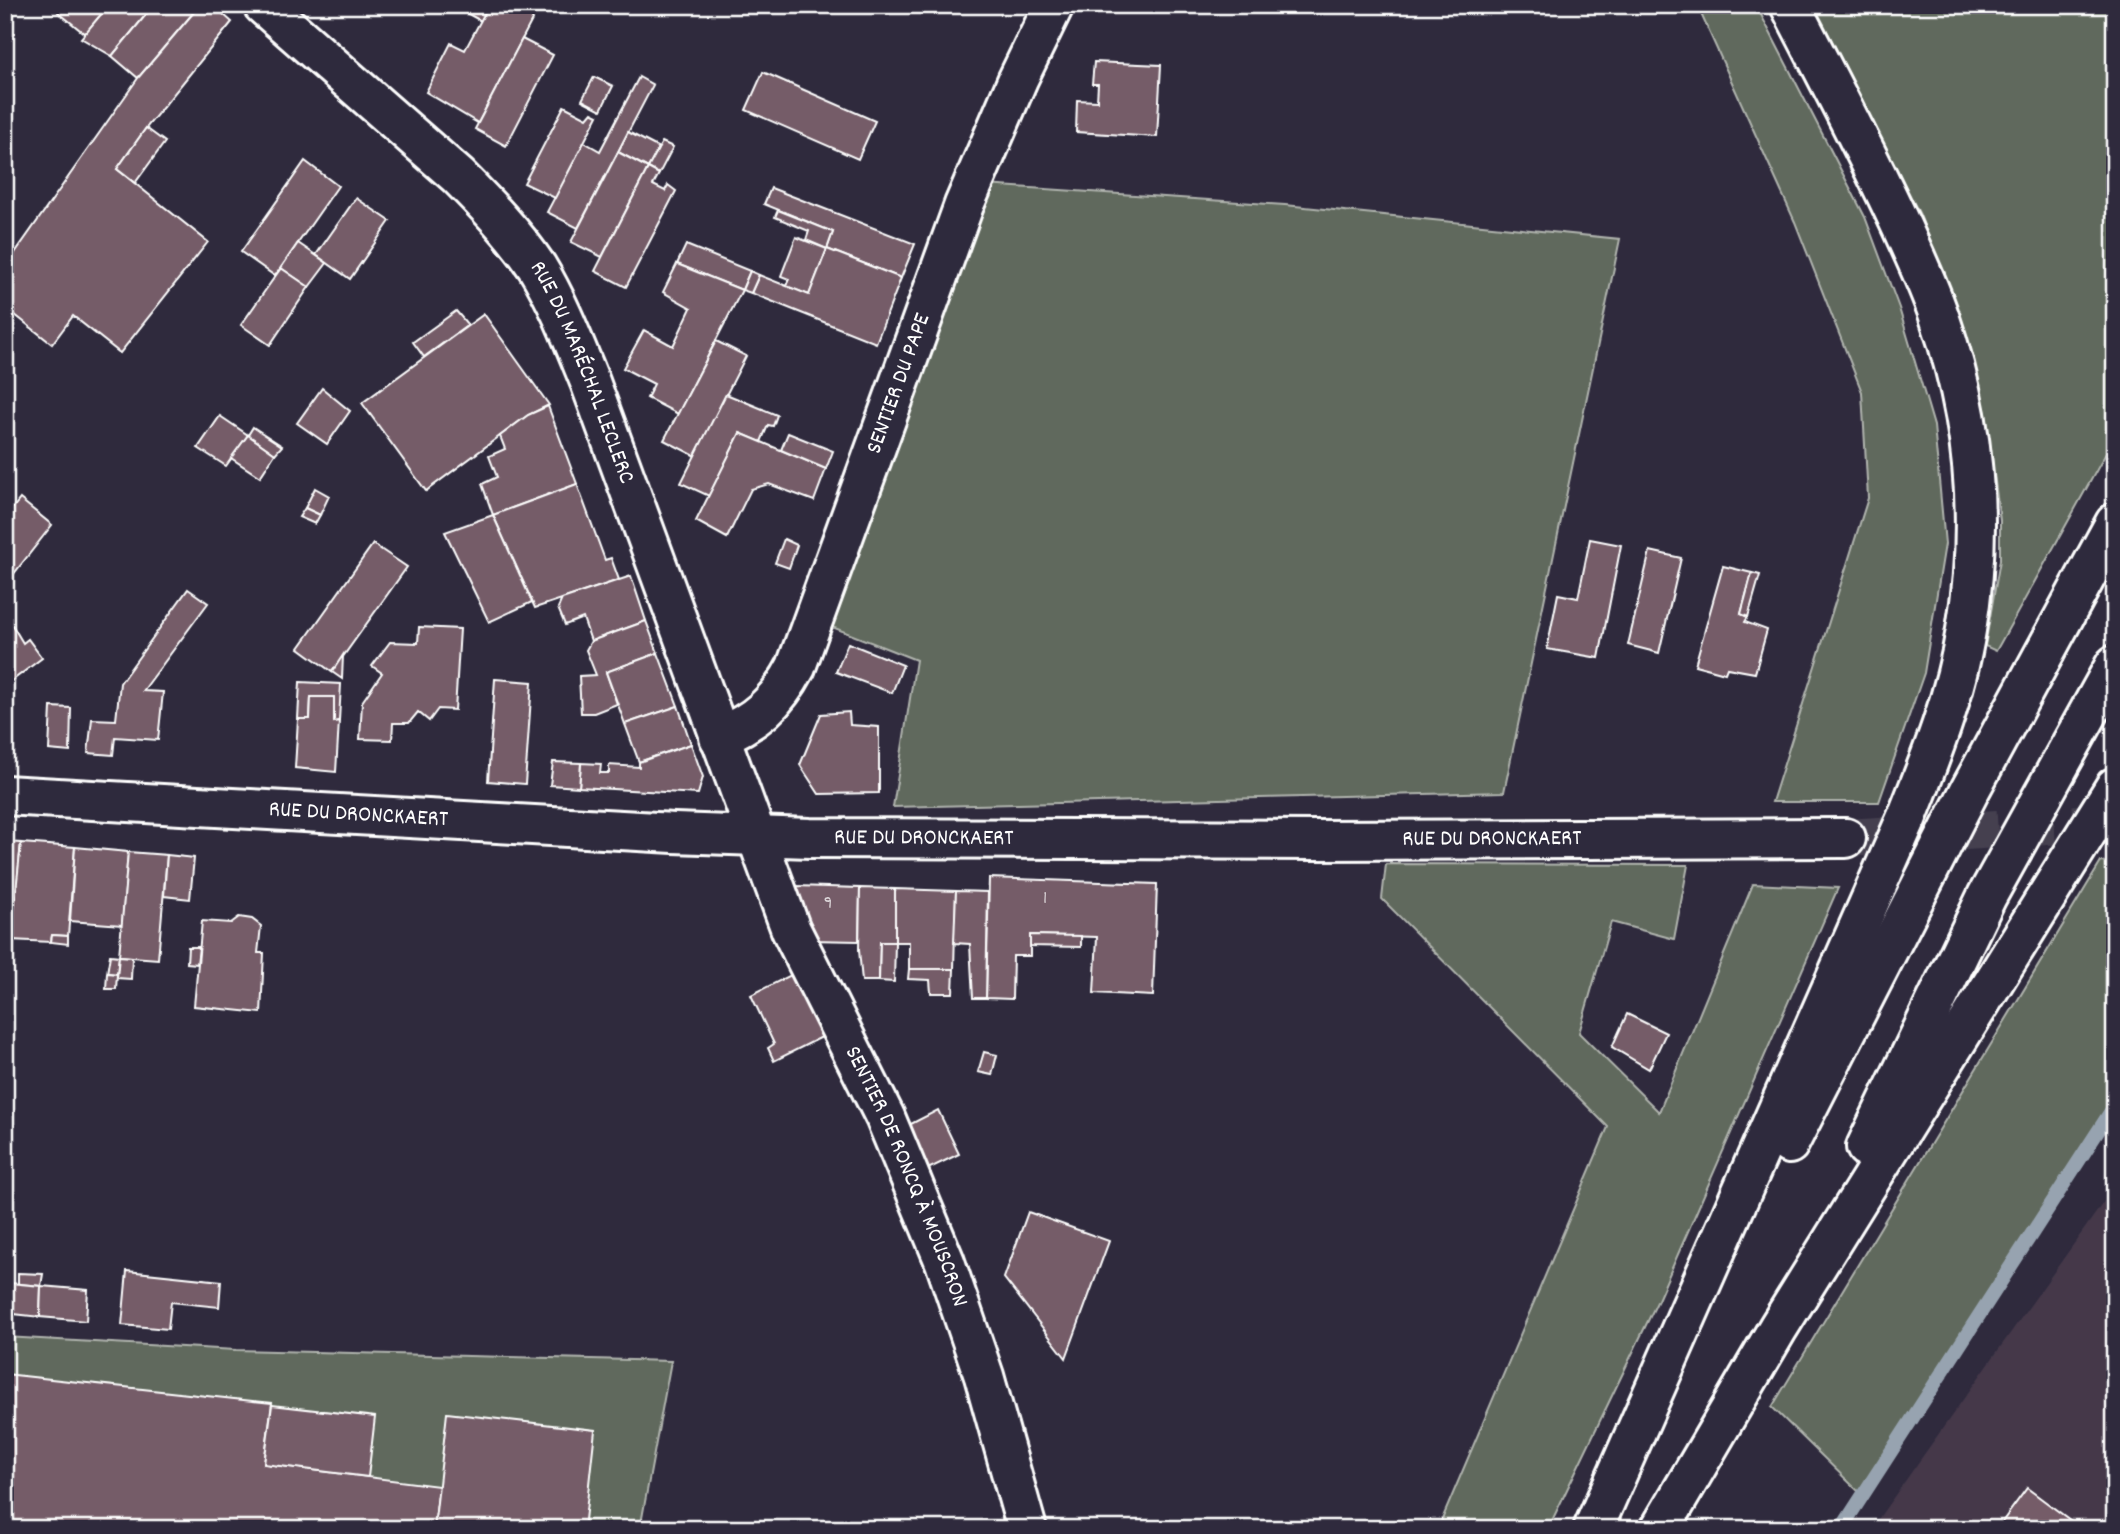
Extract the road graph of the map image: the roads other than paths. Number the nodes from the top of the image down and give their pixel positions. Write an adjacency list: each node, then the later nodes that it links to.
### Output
1 (264, 5): 6 (main road, RUE DU MARÉCHAL LECLERC)
2 (1054, 5): 6 (main road, SENTIER DU PAPE)
3 (1790, 5): 13 (main road)
4 (2115, 523): 13 (main road)
5 (2115, 665): 11 (main road)
6 (719, 737): 9 (main road, RUE DU MARÉCHAL LECLERC)
7 (2115, 787): 11 (main road)
8 (5, 795): 9 (main road, RUE DU DRONCKAERT)
9 (756, 836): 10 (main road, RUE DU DRONCKAERT); 12 (main road, SENTIER DE RONCQ À MOUSCRON)
10 (1846, 838)
11 (1778, 1328): 14 (main road)
12 (1027, 1529)
13 (1593, 1529)
14 (1660, 1529)

